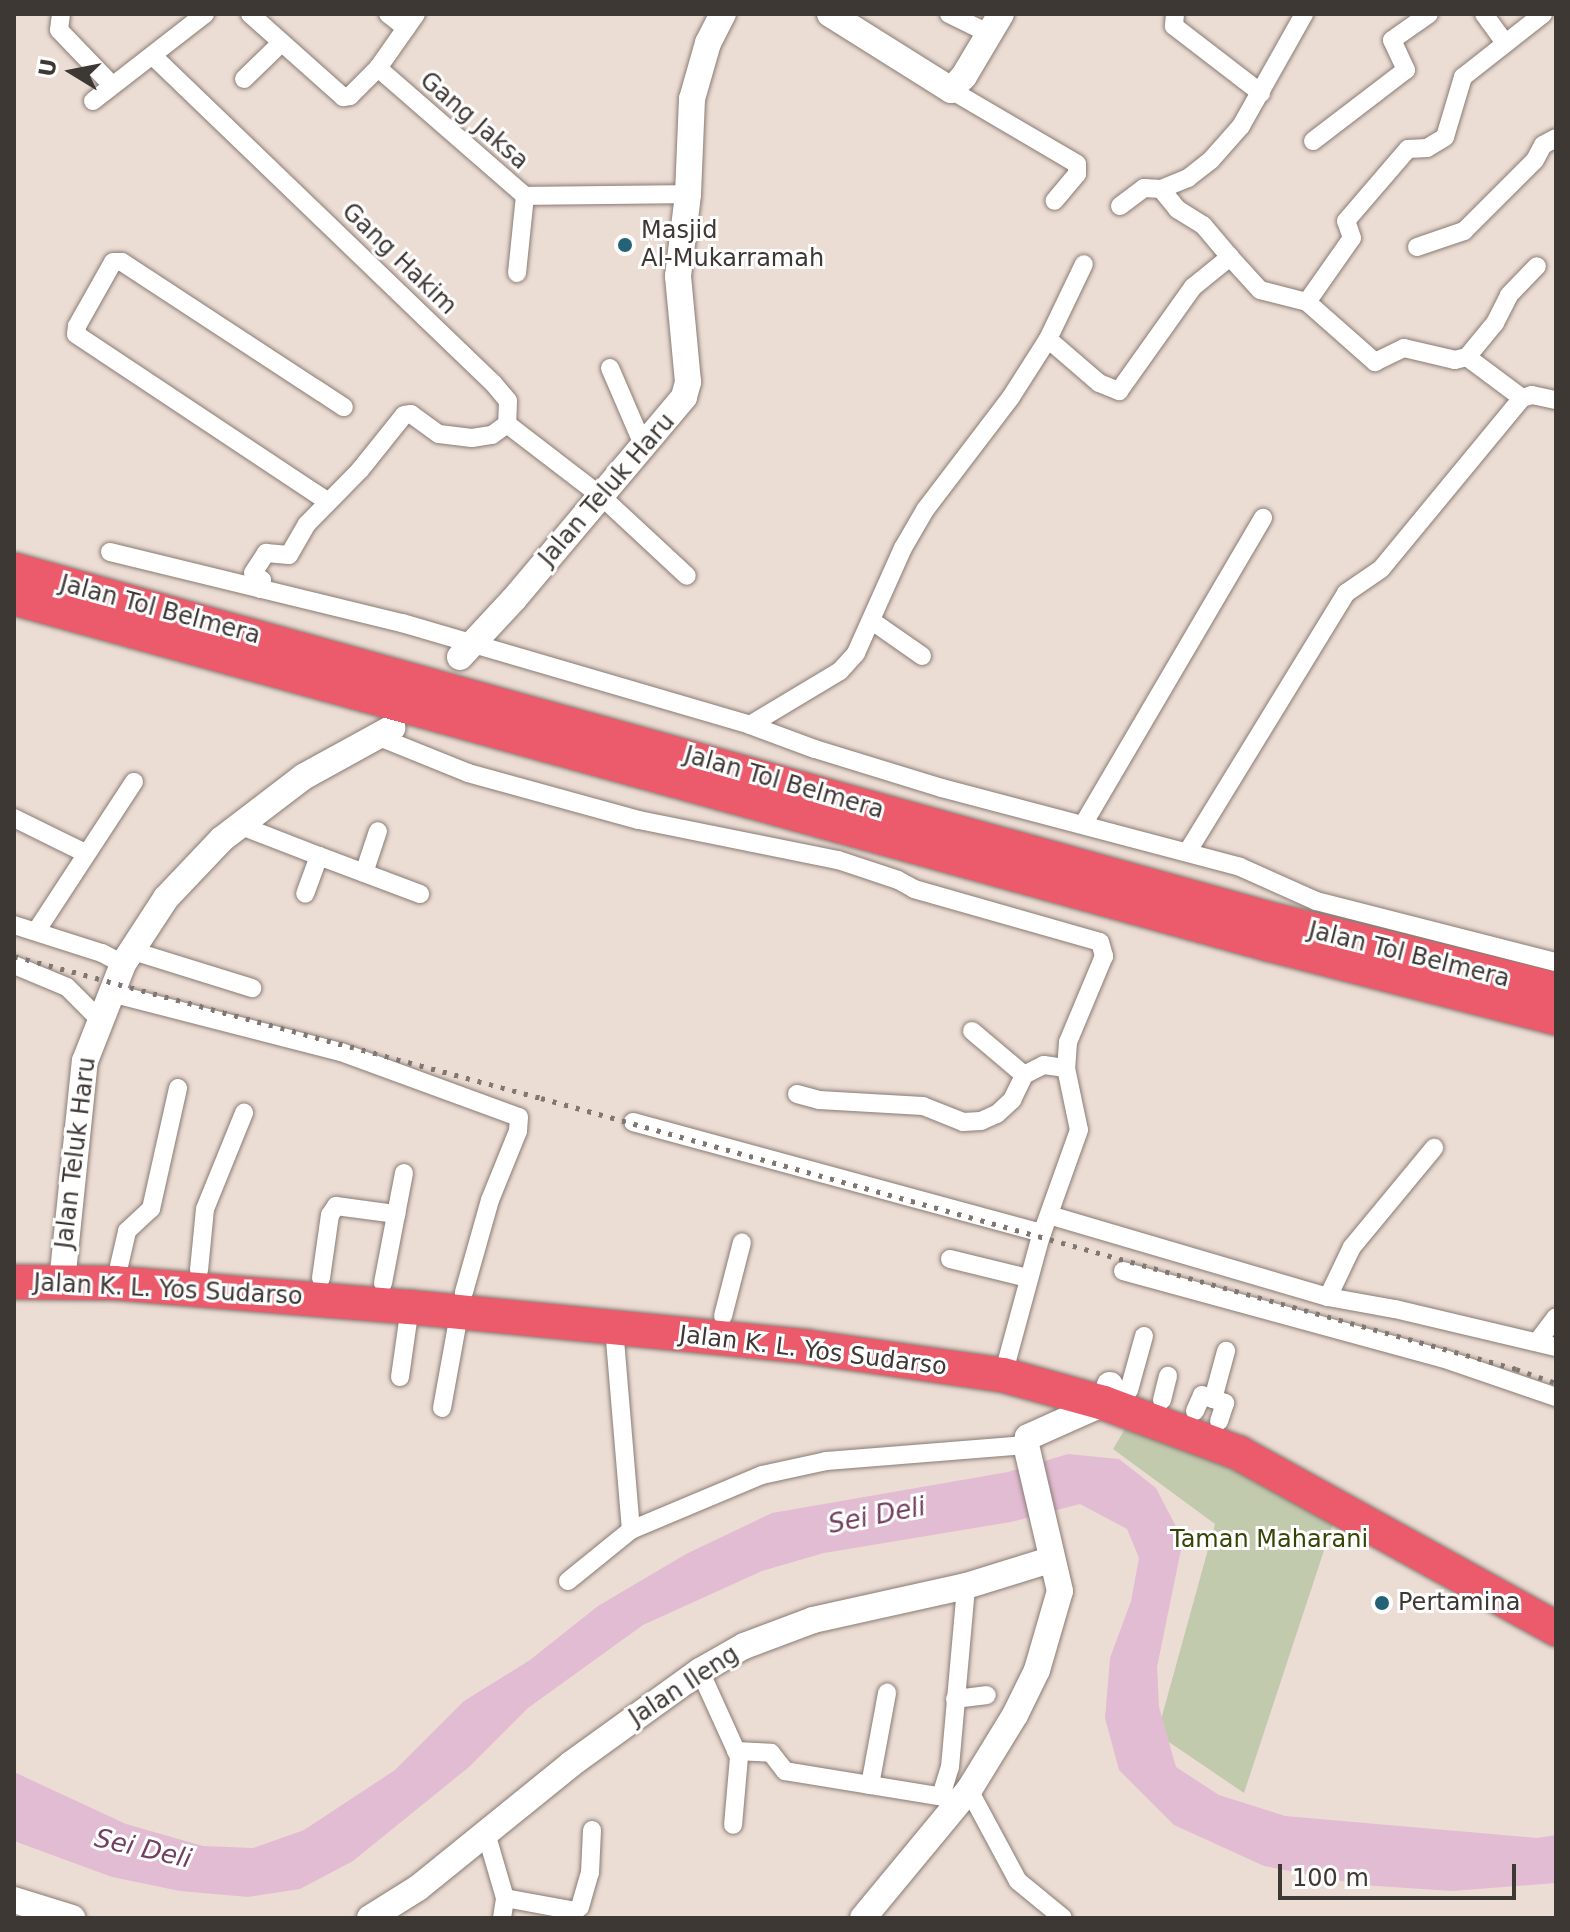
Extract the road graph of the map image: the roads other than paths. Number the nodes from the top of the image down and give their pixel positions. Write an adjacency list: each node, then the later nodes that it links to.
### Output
1 (61, 14): 20 (street)
2 (205, 14): 17 (street)
3 (250, 14): 15 (street)
4 (388, 14): 13 (street)
5 (723, 14): 27 (street, Jalan Teluk Haru)
6 (949, 14): 14 (street)
7 (1175, 14): 22 (street)
8 (1304, 14): 22 (street)
9 (1429, 14): 25 (street)
10 (1484, 14): 16 (street)
11 (1543, 14): 16 (street)
12 (833, 15): 21 (street)
13 (411, 21): 18 (street)
14 (995, 24): 21 (street)
15 (281, 43): 18 (street); 19 (street)
16 (1505, 43): 36 (street)
17 (153, 56): 20 (street); 43 (street, Gang Hakim)
18 (378, 68): 28 (street, Gang Jaksa)
19 (244, 79)
20 (112, 85): 23 (street)
21 (951, 90): 29 (street)
22 (1261, 93): 26 (street)
23 (93, 101)
24 (1556, 138): 31 (street)
25 (1313, 141)
26 (1161, 189): 30 (street); 32 (street)
27 (688, 194): 28 (street, Gang Jaksa); 44 (street, Jalan Teluk Haru)
28 (525, 196): 35 (street)
29 (1054, 201)
30 (1120, 206)
31 (1417, 247)
32 (1230, 257): 36 (street); 37 (street)
33 (1084, 264): 37 (street)
34 (1537, 266): 38 (street)
35 (517, 273)
36 (1307, 302): 38 (street)
37 (1048, 339): 53 (street)
38 (1467, 357): 40 (street)
39 (610, 368): 44 (street)
40 (1522, 398): 41 (street); 63 (street)
41 (1556, 400)
42 (344, 407): 46 (street)
43 (507, 424): 45 (street); 46 (street)
44 (644, 447): 45 (street, Jalan Teluk Haru)
45 (601, 496): 50 (street); 54 (street, Jalan Teluk Haru)
46 (327, 501): 51 (street)
47 (1263, 518): 60 (street)
48 (110, 552): 51 (street)
49 (14, 570): 75 (highway, Jalan Tol Belmera)
50 (687, 576)
51 (260, 589): 54 (street)
52 (14, 598): 77 (highway, Jalan Tol Belmera)
53 (872, 621): 55 (street); 56 (street)
54 (466, 650): 56 (street)
55 (922, 656)
56 (750, 725): 60 (street)
57 (385, 733): 61 (street, Jalan Teluk Haru); 80 (street)
58 (134, 782): 64 (street)
59 (14, 818): 64 (street)
60 (1084, 823): 63 (street)
61 (239, 825): 65 (street); 71 (street, Jalan Teluk Haru)
62 (378, 831): 66 (street)
63 (1188, 851): 72 (street)
64 (85, 853): 70 (street)
65 (319, 856): 66 (street); 67 (street)
66 (364, 873): 68 (street)
67 (305, 894)
68 (420, 894)
69 (14, 925): 70 (street)
70 (37, 930): 71 (street)
71 (128, 958): 74 (street); 76 (street, Jalan Teluk Haru)
72 (1556, 962)
73 (14, 965): 78 (street)
74 (252, 988)
75 (1556, 990)
76 (111, 993): 78 (street, Jalan Teluk Haru); 102 (street)
77 (1556, 1018)
78 (99, 1019): 96 (street, Jalan Teluk Haru)
79 (972, 1031): 81 (street)
80 (1066, 1068): 81 (street); 89 (street)
81 (1024, 1075): 83 (street)
82 (178, 1088): 93 (street)
83 (797, 1094)
84 (244, 1113): 94 (street)
85 (633, 1122): 89 (street)
86 (1434, 1148): 101 (street)
87 (404, 1173): 88 (street)
88 (396, 1214): 97 (street); 100 (street)
89 (1046, 1224): 98 (street); 101 (street)
90 (742, 1242): 104 (street)
91 (950, 1259): 98 (street)
92 (14, 1263): 96 (highway, Jalan K. L. Yos Sudarso)
93 (119, 1266): 94 (highway, Jalan K. L. Yos Sudarso); 96 (highway, Jalan K. L. Yos Sudarso)
94 (199, 1270): 97 (highway, Jalan K. L. Yos Sudarso)
95 (1123, 1271): 113 (street)
96 (62, 1272): 99 (highway, Jalan K. L. Yos Sudarso); 103 (highway, Jalan K. L. Yos Sudarso)
97 (321, 1278): 100 (highway, Jalan K. L. Yos Sudarso)
98 (1028, 1278): 110 (street)
99 (14, 1282)
100 (383, 1283): 102 (highway, Jalan K. L. Yos Sudarso)
101 (1328, 1297): 108 (street)
102 (461, 1303): 103 (highway, Jalan K. L. Yos Sudarso); 104 (highway, Jalan K. L. Yos Sudarso); 106 (highway, Jalan K. L. Yos Sudarso); 114 (street)
103 (410, 1307): 111 (street)
104 (723, 1316): 110 (highway, Jalan K. L. Yos Sudarso)
105 (1556, 1317): 108 (street)
106 (614, 1328): 110 (highway, Jalan K. L. Yos Sudarso); 117 (street)
107 (1144, 1336): 112 (street)
108 (1547, 1344)
109 (1226, 1351): 115 (street)
110 (1005, 1365): 112 (highway, Jalan K. L. Yos Sudarso)
111 (400, 1377)
112 (1115, 1393): 115 (highway, Jalan K. L. Yos Sudarso); 116 (street); 122 (highway, Jalan K. L. Yos Sudarso)
113 (1556, 1397)
114 (442, 1408)
115 (1209, 1410): 121 (highway, Jalan K. L. Yos Sudarso)
116 (1028, 1453): 117 (street); 118 (street)
117 (631, 1530): 119 (street)
118 (1050, 1560): 120 (street, Jalan Ileng); 129 (street)
119 (568, 1581)
120 (966, 1586): 123 (street, Jalan Ileng); 126 (street)
121 (1556, 1603)
122 (1556, 1629)
123 (700, 1671): 127 (street); 132 (street, Jalan Ileng)
124 (887, 1693): 128 (street)
125 (987, 1695): 126 (street)
126 (955, 1699): 129 (street)
127 (736, 1751): 128 (street); 130 (street)
128 (870, 1785): 129 (street)
129 (957, 1795): 135 (street); 139 (street)
130 (733, 1825)
131 (592, 1830): 133 (street)
132 (486, 1833): 133 (street); 137 (street, Jalan Ileng)
133 (505, 1898): 138 (street)
134 (14, 1900): 136 (street)
135 (873, 1915)
136 (72, 1918)
137 (370, 1918)
138 (502, 1918)
139 (1063, 1918)

